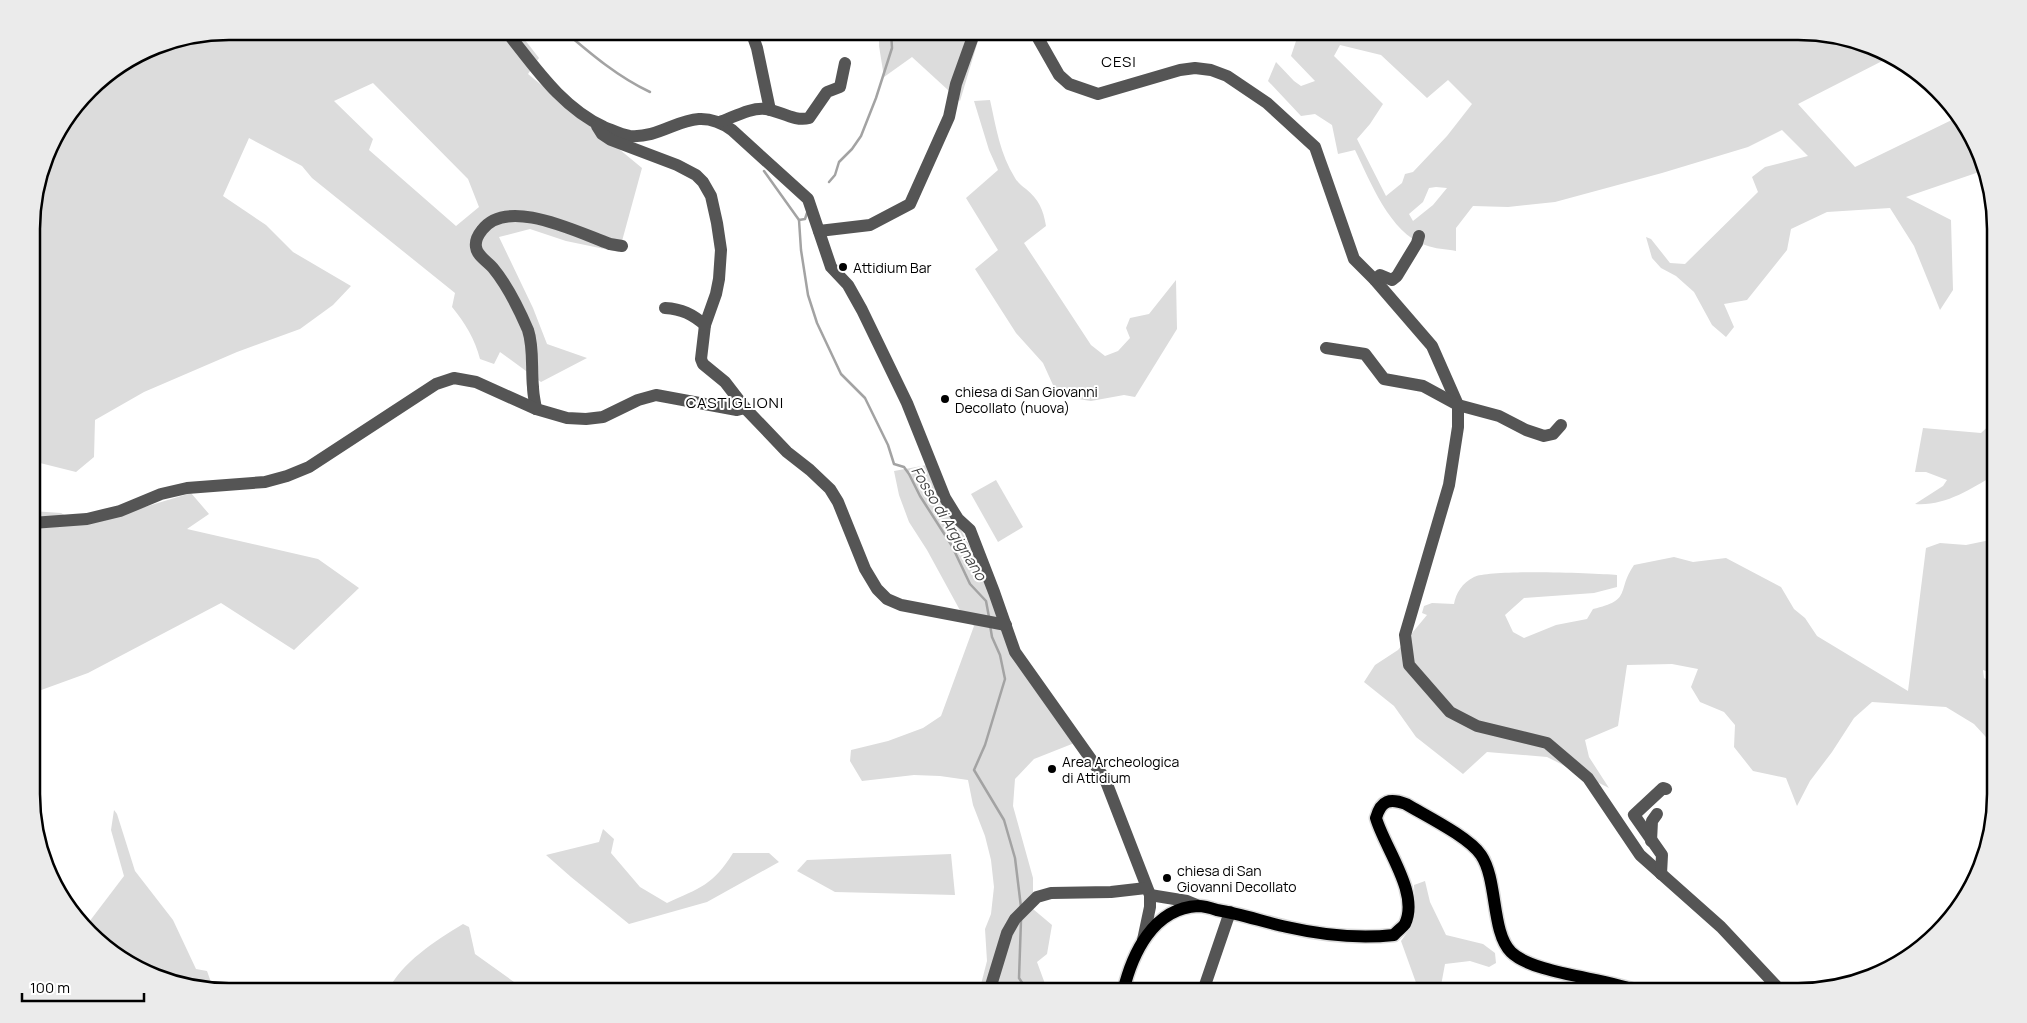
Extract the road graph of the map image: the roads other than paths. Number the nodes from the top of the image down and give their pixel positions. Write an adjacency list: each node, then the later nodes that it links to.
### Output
1 (513, 40): 8 (street)
2 (755, 40): 6 (street)
3 (972, 40): 9 (street)
4 (1039, 40): 12 (street)
5 (844, 63): 6 (street)
6 (770, 110): 7 (street)
7 (720, 122): 8 (street); 9 (street)
8 (595, 123): 14 (street)
9 (819, 231): 21 (street)
10 (1419, 236): 12 (street)
11 (622, 246): 18 (street)
12 (1375, 280): 16 (street)
13 (665, 308): 14 (street)
14 (705, 325): 17 (street)
15 (1326, 348): 16 (street)
16 (1458, 406): 19 (street); 25 (street)
17 (745, 408): 18 (street); 21 (street)
18 (536, 410): 20 (street)
19 (1562, 425)
20 (40, 522)
21 (1003, 624): 26 (street)
22 (1666, 789): 24 (street)
23 (1657, 814): 24 (street)
24 (1651, 841): 25 (street)
25 (1661, 874): 35 (street)
26 (1151, 896): 27 (street); 29 (street); 30 (street); 31 (street)
27 (1199, 906): 28 (main road); 29 (main road)
28 (1230, 912): 33 (street); 34 (main road)
29 (1166, 918): 30 (main road)
30 (1143, 940): 32 (main road)
31 (992, 983)
32 (1126, 983)
33 (1206, 983)
34 (1605, 983)
35 (1774, 983)

